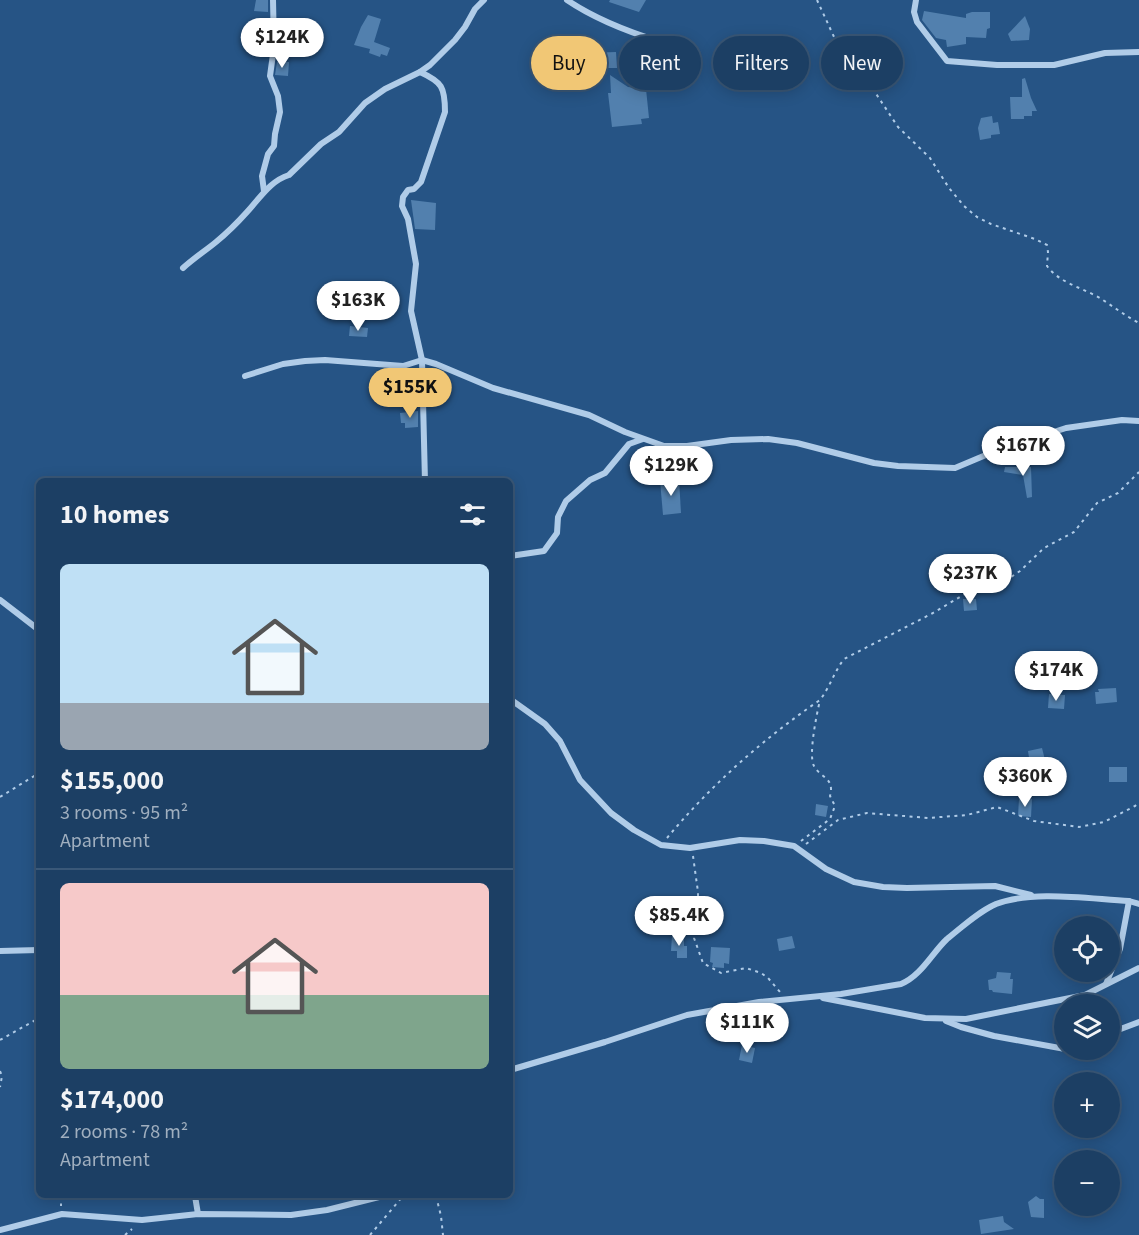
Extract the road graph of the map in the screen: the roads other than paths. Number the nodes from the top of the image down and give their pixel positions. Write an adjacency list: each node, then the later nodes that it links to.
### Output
1 (273, 0): 8 (street)
2 (484, 0): 7 (street)
3 (567, 0): 5 (street)
4 (916, 0): 6 (street)
5 (642, 36)
6 (1139, 52)
7 (420, 72): 8 (street); 10 (street)
8 (264, 191): 9 (street)
9 (183, 268)
10 (422, 360): 11 (street); 13 (street); 14 (street)
11 (245, 376)
12 (1139, 421): 13 (street)
13 (643, 439): 15 (street)
14 (425, 478)
15 (513, 556)
16 (0, 600): 17 (street)
17 (36, 628)
18 (513, 701): 19 (street)
19 (1034, 896): 20 (street); 26 (street)
20 (1129, 901): 21 (street); 25 (street)
21 (1139, 904)
22 (36, 950): 23 (street)
23 (0, 951)
24 (1139, 968): 25 (street)
25 (1106, 985): 27 (street)
26 (815, 996): 27 (street); 31 (street)
27 (944, 1020): 30 (street)
28 (1139, 1022): 29 (street)
29 (1120, 1029)
30 (1054, 1046)
31 (513, 1069)
32 (195, 1198): 34 (street)
33 (375, 1198): 34 (street)
34 (198, 1214): 35 (street)
35 (0, 1230)

